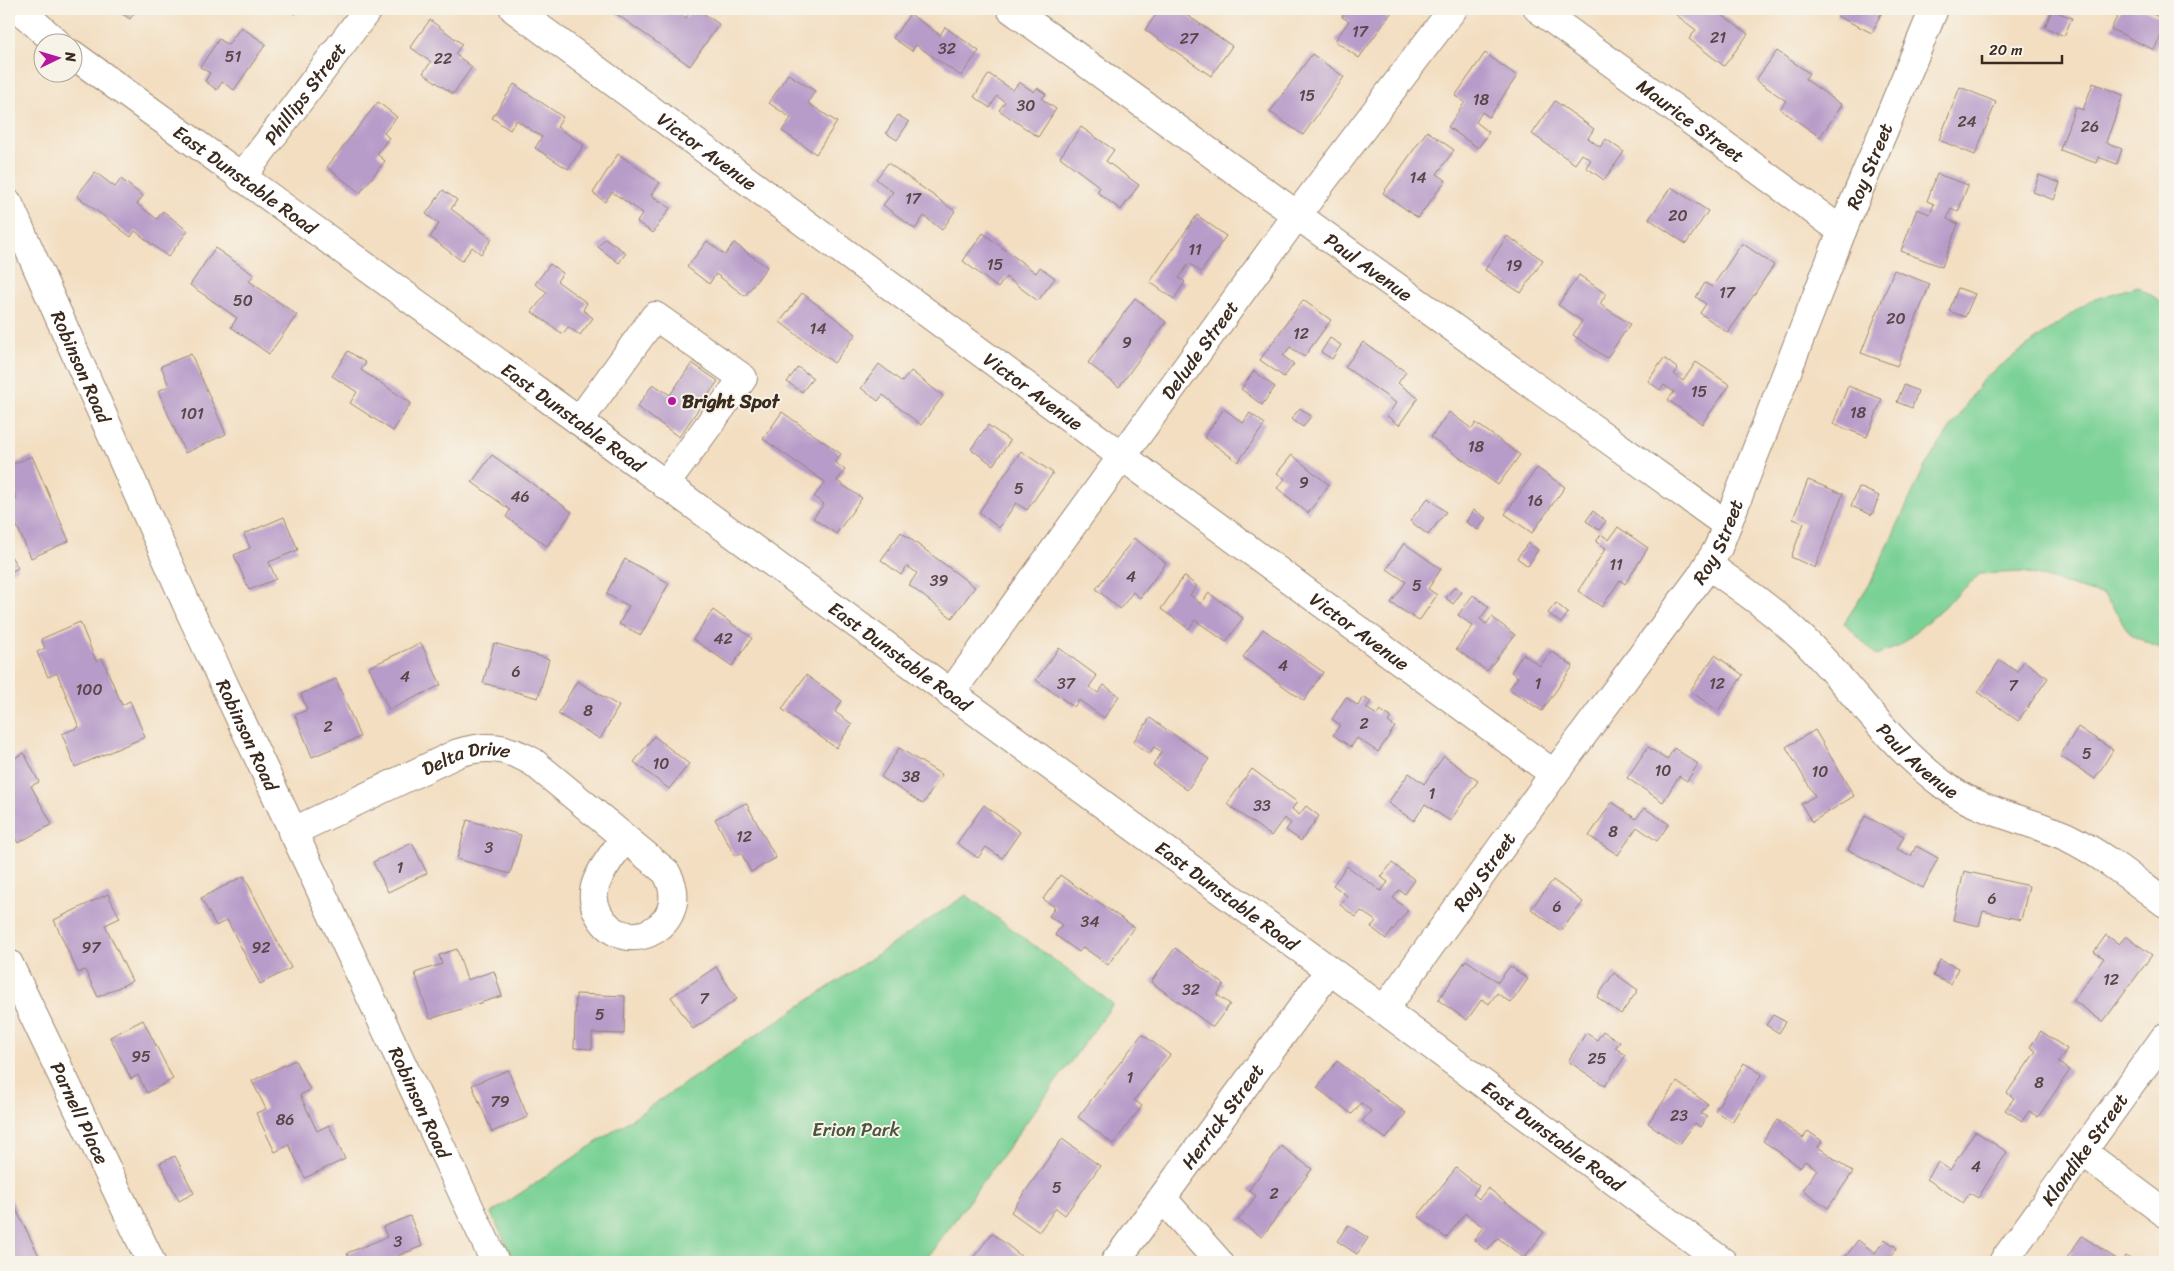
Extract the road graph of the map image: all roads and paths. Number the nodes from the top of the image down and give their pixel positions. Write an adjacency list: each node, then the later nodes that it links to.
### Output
1 (19, 9): 8 (street)
2 (368, 9): 10 (street, Phillips Street)
3 (514, 9): 15 (street, Victor Avenue)
4 (1011, 9): 12 (street, Paul Avenue)
5 (1453, 9): 12 (street, Delude Street)
6 (1538, 9): 13 (street, Maurice Street)
7 (1934, 9): 13 (street, Roy Street)
8 (45, 32)
9 (82, 61): 10 (street, East Dunstable Road)
10 (241, 178): 14 (street, East Dunstable Road)
11 (9, 204): 21 (street, Robinson Road)
12 (1297, 215): 15 (street, Delude Street); 17 (street, Paul Avenue)
13 (1842, 231): 17 (street, Roy Street)
14 (579, 421): 16 (street, East Dunstable Road); 16 (street)
15 (1122, 454): 19 (street, Delude Street); 20 (street, Victor Avenue)
16 (665, 485): 19 (street, East Dunstable Road)
17 (1727, 525): 18 (street, Roy Street)
18 (1708, 564): 20 (street, Roy Street); 23 (street, Paul Avenue)
19 (950, 694): 25 (street, East Dunstable Road)
20 (1554, 774): 26 (street, Roy Street)
21 (292, 832): 22 (street, Delta Drive); 32 (street, Robinson Road)
22 (624, 838)
23 (2165, 903)
24 (9, 964): 31 (street, Parnell Place)
25 (1330, 971): 26 (street, East Dunstable Road); 29 (street, Herrick Street)
26 (1384, 1010): 35 (street, East Dunstable Road)
27 (2165, 1037): 28 (street, Klondike Street)
28 (2083, 1152): 30 (street); 36 (street, Klondike Street)
29 (1162, 1199): 33 (street, Herrick Street); 34 (street)
30 (2165, 1213)
31 (151, 1262)
32 (495, 1262)
33 (1115, 1262)
34 (1219, 1262)
35 (1723, 1262)
36 (2003, 1262)

